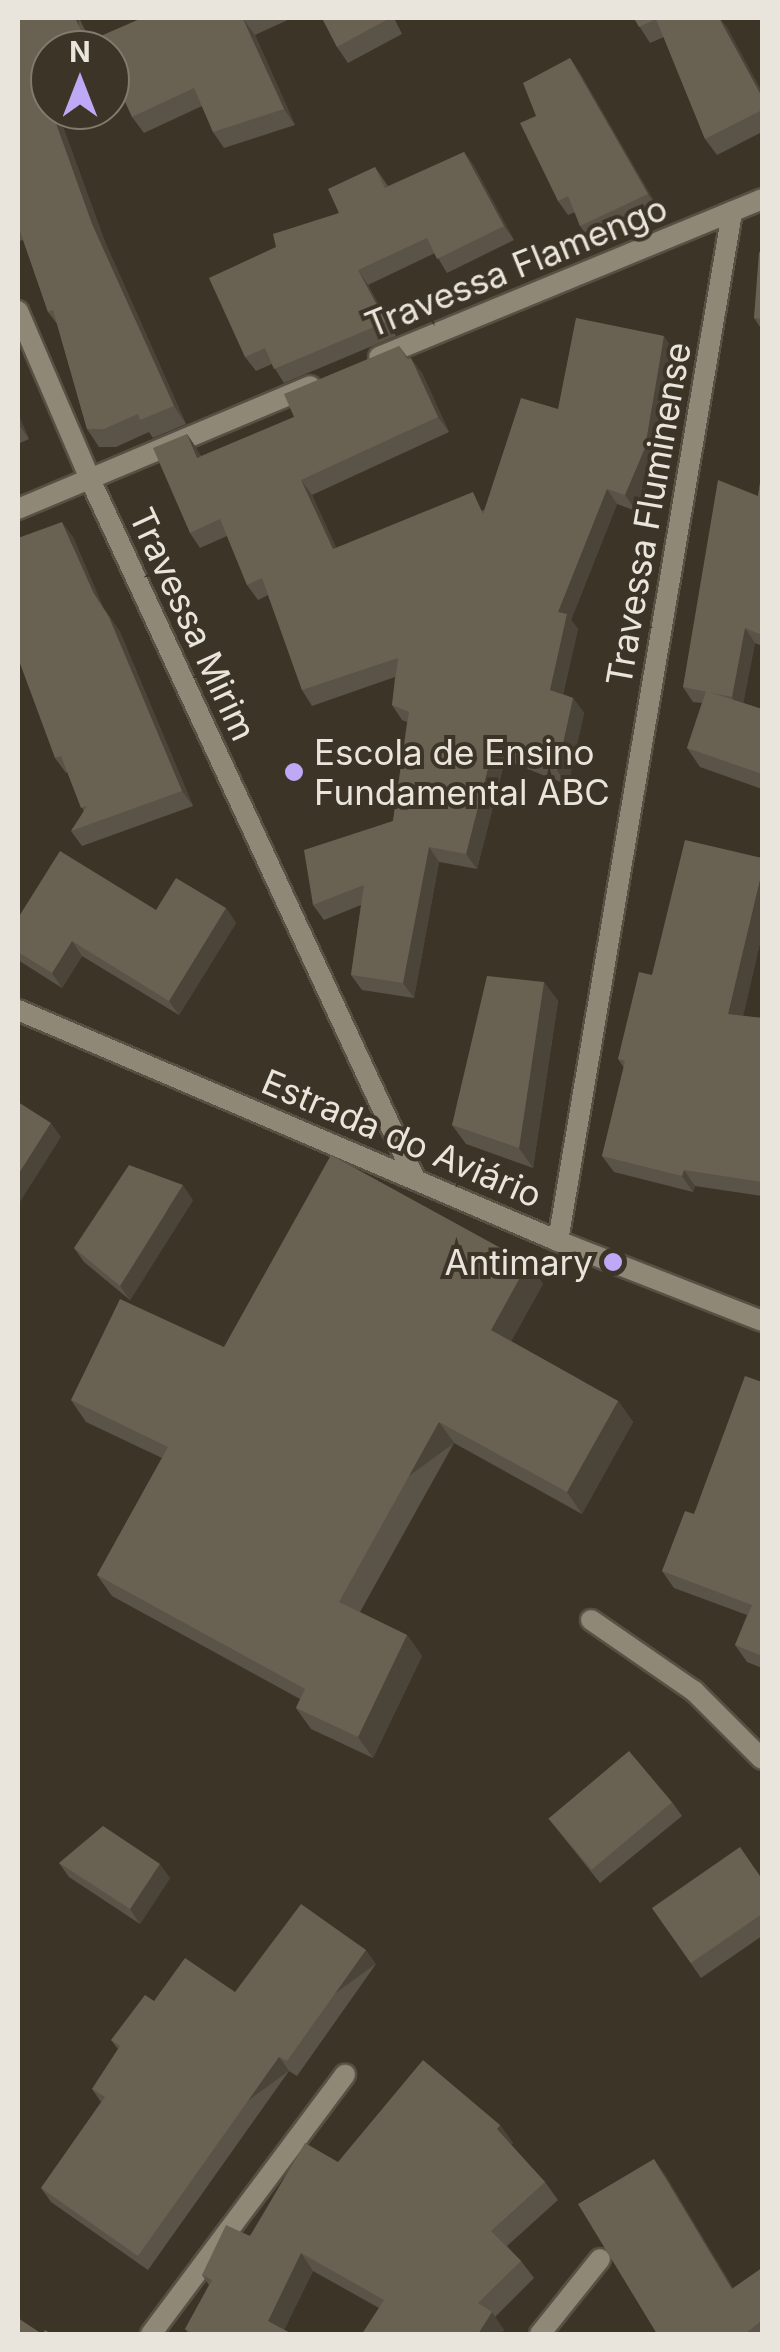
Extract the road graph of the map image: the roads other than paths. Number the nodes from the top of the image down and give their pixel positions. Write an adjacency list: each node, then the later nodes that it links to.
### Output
1 (762, 198): 2 (street, Travessa Flamengo)
2 (732, 212): 4 (street, Travessa Flamengo); 10 (street, Travessa Fluminense)
3 (18, 312): 6 (street, Travessa Mirim)
4 (364, 363)
5 (328, 378): 6 (street)
6 (88, 477): 7 (street); 9 (street, Travessa Mirim)
7 (18, 509)
8 (18, 1010): 9 (street, Estrada do Aviário)
9 (415, 1179): 10 (street, Estrada do Aviário)
10 (558, 1240): 11 (street, Estrada do Aviário)
11 (762, 1321)
12 (591, 1620): 13 (street)
13 (762, 1759)
14 (345, 2075): 16 (street)
15 (600, 2259): 17 (street)
16 (151, 2334)
17 (540, 2334)

